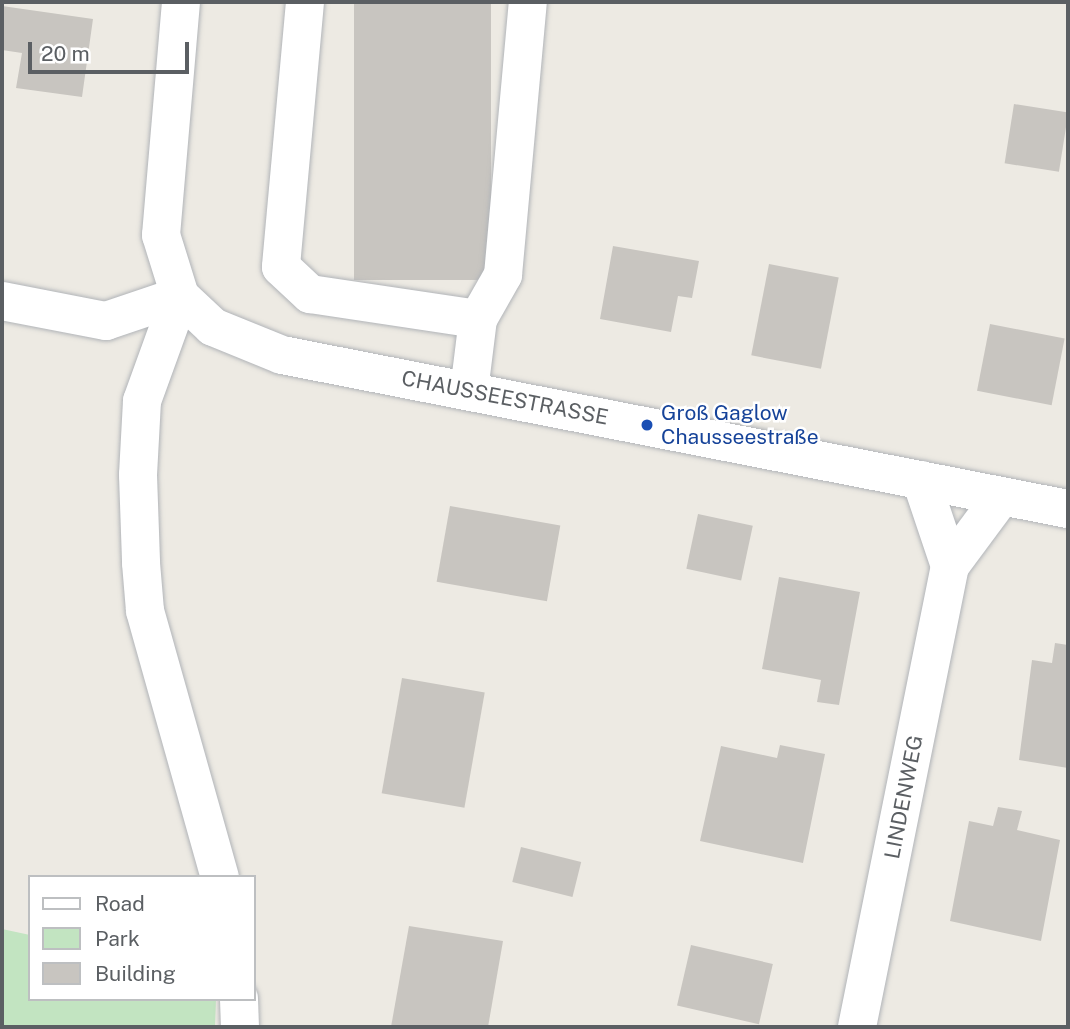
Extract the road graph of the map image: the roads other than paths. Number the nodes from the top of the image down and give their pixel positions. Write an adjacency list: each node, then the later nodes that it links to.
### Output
1 (181, 2): 4 (street)
2 (305, 2): 6 (street)
3 (528, 2): 6 (street)
4 (180, 296): 5 (street); 7 (street, CHAUSSEESTRASSE); 12 (street)
5 (2, 301)
6 (478, 319): 7 (street)
7 (469, 391): 8 (street, CHAUSSEESTRASSE)
8 (921, 480): 9 (street, CHAUSSEESTRASSE); 11 (street)
9 (1001, 497): 10 (street, CHAUSSEESTRASSE); 11 (street, LINDENWEG)
10 (1068, 509)
11 (950, 566): 15 (street, LINDENWEG)
12 (219, 875)
13 (239, 1001): 14 (street)
14 (240, 1027)
15 (857, 1027)

